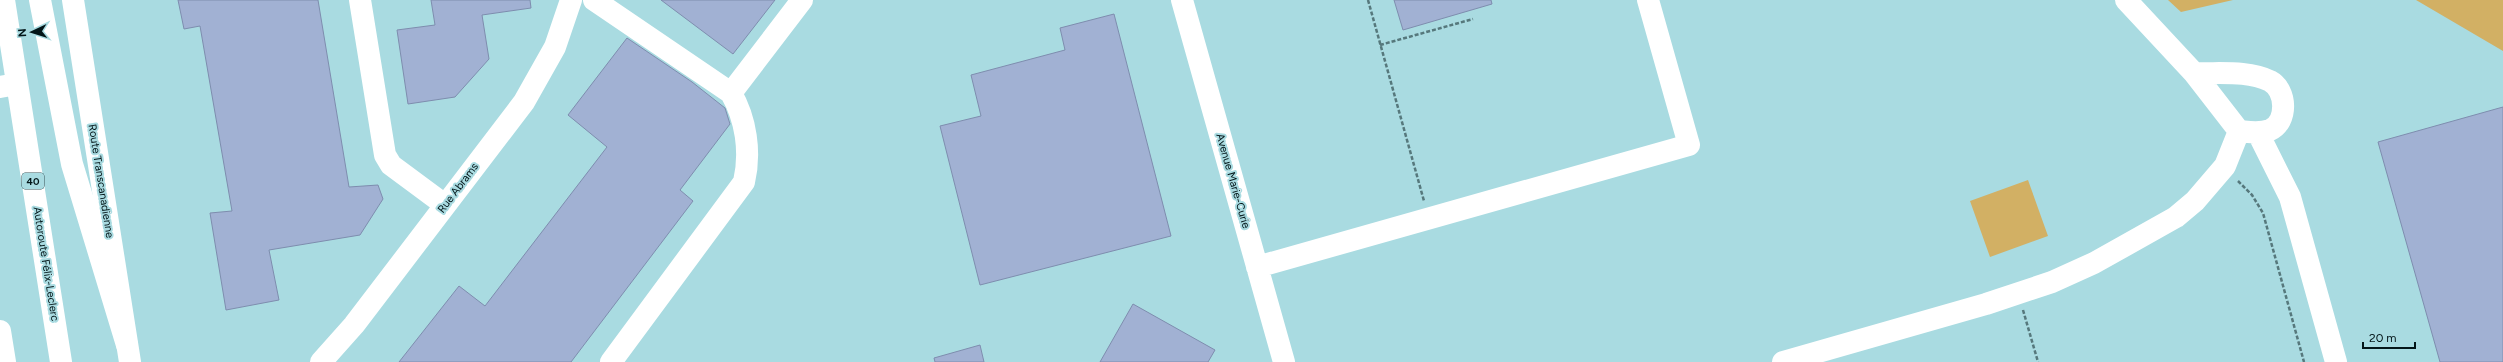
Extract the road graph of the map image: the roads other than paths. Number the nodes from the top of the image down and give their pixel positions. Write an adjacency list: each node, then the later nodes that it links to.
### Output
1 (4, 0): 12 (main road, Autoroute Félix-Leclerc / 40)
2 (40, 0): 18 (main road)
3 (73, 0): 18 (main road, Route Transcanadienne)
4 (360, 0): 15 (main road)
5 (571, 0): 15 (main road, Rue Abrams)
6 (594, 0): 13 (main road)
7 (802, 0): 13 (main road)
8 (1182, 0): 16 (main road, Avenue Marie-Curie)
9 (1648, 0): 16 (main road)
10 (2126, 0): 11 (main road)
11 (2194, 74): 14 (main road); 14 (main road)
12 (9, 86): 21 (main road, Autoroute Félix-Leclerc / 40)
13 (730, 93): 22 (main road)
14 (2249, 132): 24 (main road); 25 (main road)
15 (445, 205): 19 (main road, Rue Abrams)
16 (1257, 267): 23 (main road, Avenue Marie-Curie)
17 (0, 331): 20 (main road)
18 (129, 353)
19 (332, 359)
20 (5, 362)
21 (61, 362)
22 (610, 362)
23 (1284, 362)
24 (1783, 362)
25 (2336, 362)

